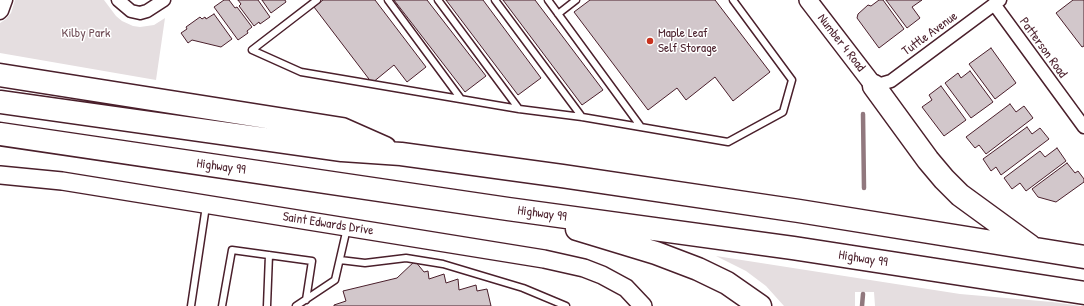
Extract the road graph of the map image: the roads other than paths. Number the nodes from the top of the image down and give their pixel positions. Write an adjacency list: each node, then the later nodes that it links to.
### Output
1 (6, 0): 13 (street)
2 (118, 0): 3 (street)
3 (164, 0)
4 (317, 0): 17 (lane)
5 (388, 0): 17 (lane)
6 (438, 0): 19 (lane)
7 (494, 0): 20 (lane)
8 (548, 0): 14 (lane)
9 (576, 0): 14 (lane)
10 (733, 0): 21 (lane)
11 (808, 0): 16 (street, Number 4 Road)
12 (997, 2): 16 (street, Tuttle Avenue); 22 (street, Patterson Road)
13 (0, 13)
14 (558, 14): 21 (lane)
15 (0, 75): 24 (highway)
16 (874, 86): 29 (highway)
17 (461, 99): 19 (lane)
18 (0, 102): 24 (highway)
19 (519, 109): 20 (lane)
20 (582, 117): 21 (lane)
21 (641, 127)
22 (1084, 127)
23 (0, 134): 27 (highway, Highway 99)
24 (400, 154): 29 (highway)
25 (0, 175): 26 (street, Saint Edwards Drive)
26 (206, 205): 28 (street, Saint Edwards Drive); 35 (lane)
27 (508, 209): 33 (highway, Highway 99); 41 (highway)
28 (347, 227): 32 (lane); 40 (street, Saint Edwards Drive)
29 (1034, 249): 31 (highway)
30 (269, 255): 34 (lane); 36 (lane); 37 (lane)
31 (1084, 257)
32 (340, 260): 34 (lane); 39 (lane)
33 (1084, 293)
34 (306, 300): 38 (lane)
35 (191, 306)
36 (222, 306)
37 (267, 306)
38 (296, 306)
39 (566, 306)
40 (643, 306)
41 (760, 306)

